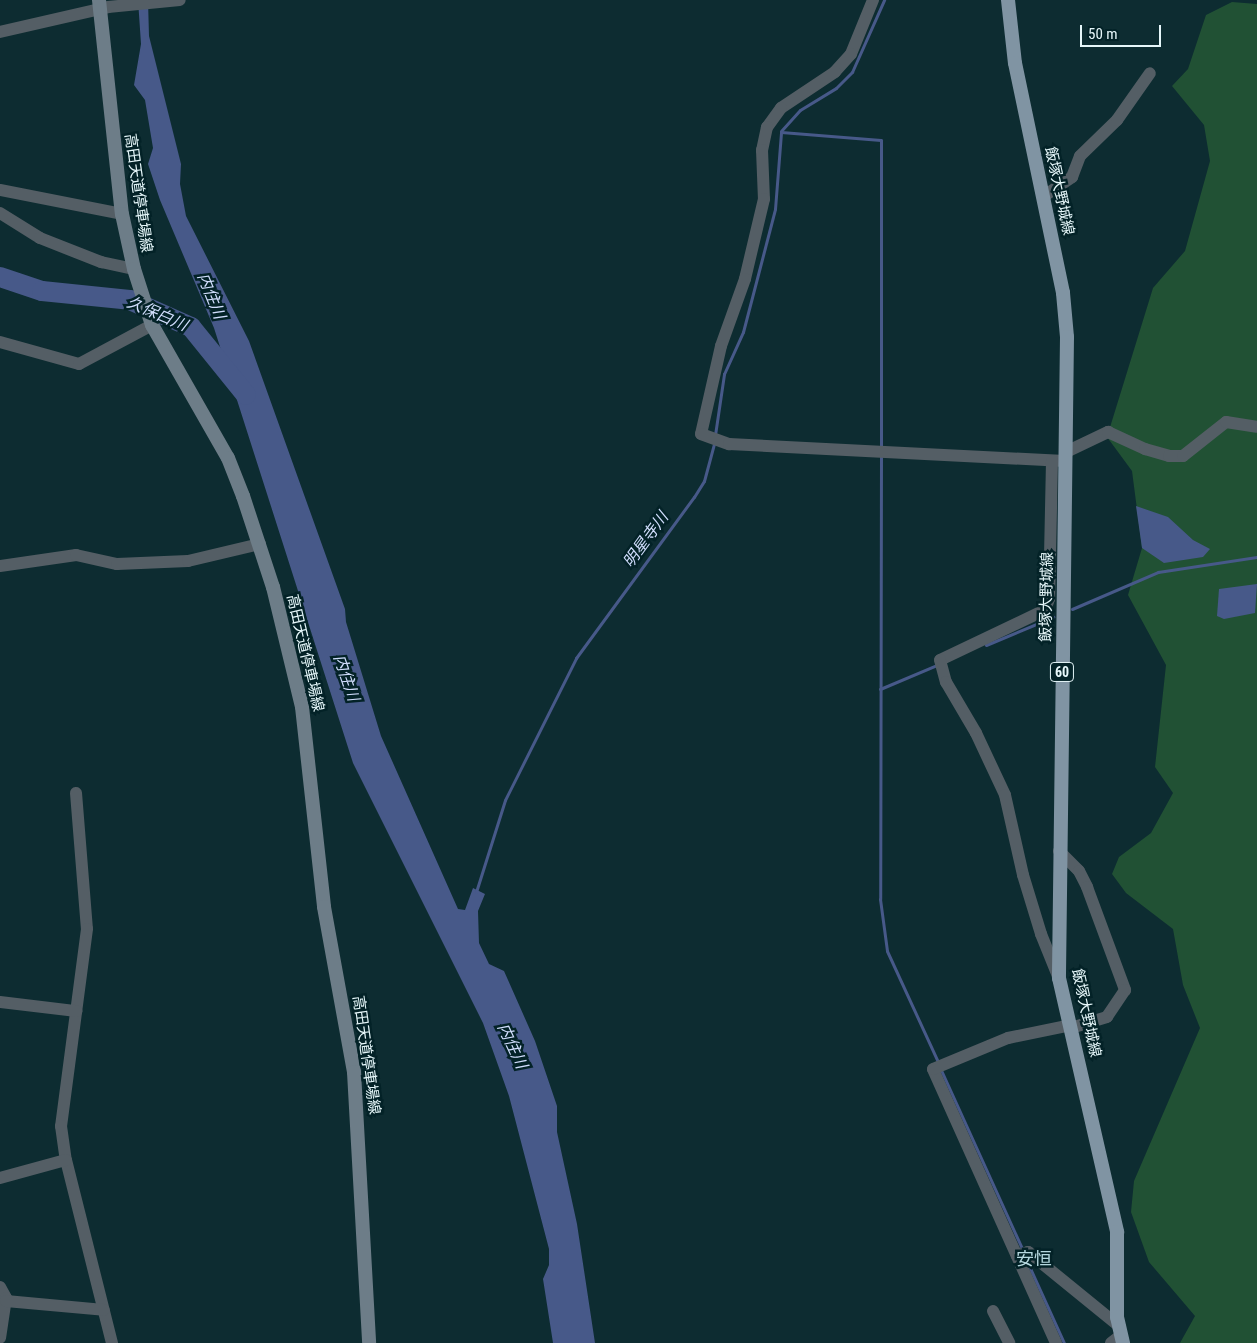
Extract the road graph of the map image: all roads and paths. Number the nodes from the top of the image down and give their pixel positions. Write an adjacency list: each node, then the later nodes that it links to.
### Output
1 (175, 0): 4 (street)
2 (873, 0): 15 (street)
3 (1008, 0): 8 (main road, 飯塚大野城線 / 60)
4 (102, 5): 5 (street); 10 (main road, 高田天道停車場線)
5 (0, 32)
6 (1150, 73): 8 (street)
7 (0, 190): 10 (street)
8 (1044, 196): 15 (main road, 飯塚大野城線 / 60)
9 (0, 213): 11 (street)
10 (122, 214): 11 (main road, 高田天道停車場線)
11 (134, 269): 12 (main road, 高田天道停車場線)
12 (152, 325): 13 (street); 16 (main road, 高田天道停車場線)
13 (0, 342)
14 (1257, 427): 15 (street)
15 (1061, 458): 19 (main road, 飯塚大野城線 / 60); 20 (street)
16 (260, 544): 17 (street); 34 (main road, 高田天道停車場線)
17 (0, 566)
18 (76, 793): 22 (street)
19 (1059, 851): 20 (main road, 飯塚大野城線 / 60); 23 (street)
20 (1059, 978): 23 (main road, 飯塚大野城線 / 60)
21 (0, 1002): 22 (street)
22 (76, 1012): 24 (street)
23 (1072, 1027): 26 (street); 31 (main road, 飯塚大野城線 / 60)
24 (66, 1160): 25 (street); 29 (street)
25 (0, 1178)
26 (1022, 1254): 31 (street); 36 (street)
27 (0, 1287): 28 (street)
28 (6, 1301): 29 (street); 32 (street)
29 (104, 1310): 33 (street)
30 (993, 1311): 35 (street)
31 (1118, 1337)
32 (0, 1338)
33 (112, 1343)
34 (369, 1343)
35 (1009, 1343)
36 (1056, 1343)

